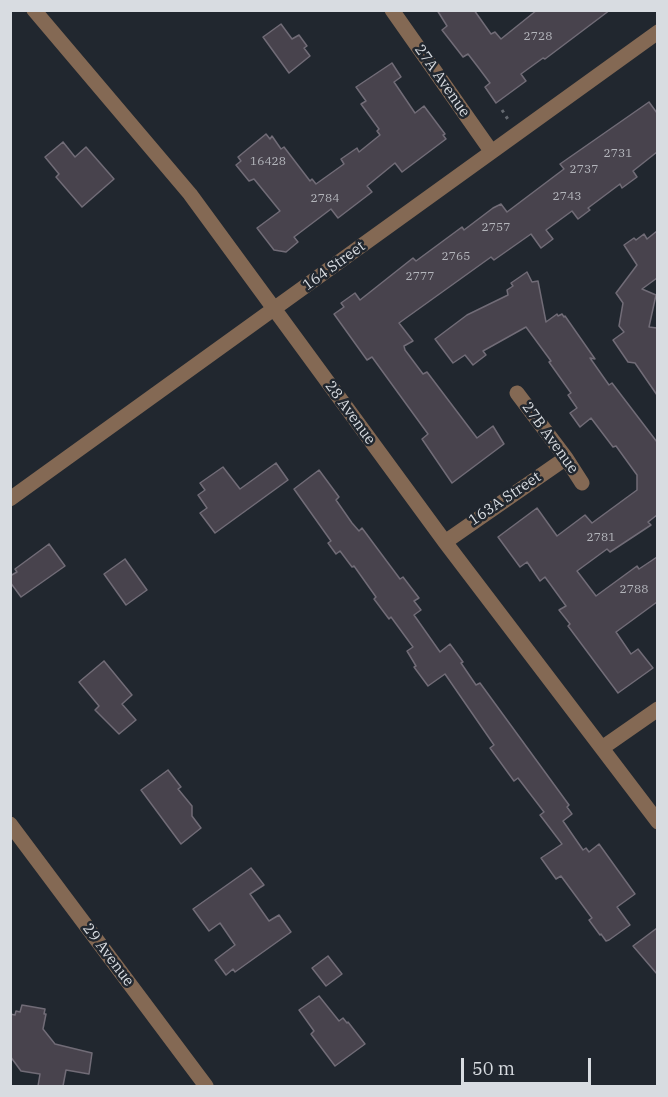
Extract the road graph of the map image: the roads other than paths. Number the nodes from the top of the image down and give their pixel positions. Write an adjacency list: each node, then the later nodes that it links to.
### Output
1 (34, 10): 5 (street, 28 Avenue)
2 (392, 10): 4 (street, 27A Avenue)
3 (657, 33): 4 (street, 164 Street)
4 (491, 151): 5 (street, 164 Street)
5 (274, 309): 9 (street, 164 Street); 10 (street, 28 Avenue)
6 (517, 393): 7 (street, 27B Avenue)
7 (566, 458): 8 (street, 27B Avenue); 10 (street, 163A Street)
8 (582, 483)
9 (10, 499)
10 (445, 542): 12 (street, 28 Avenue)
11 (657, 709): 12 (street)
12 (602, 748): 13 (street, 28 Avenue)
13 (657, 822)
14 (10, 824): 15 (street, 29 Avenue)
15 (206, 1086)

